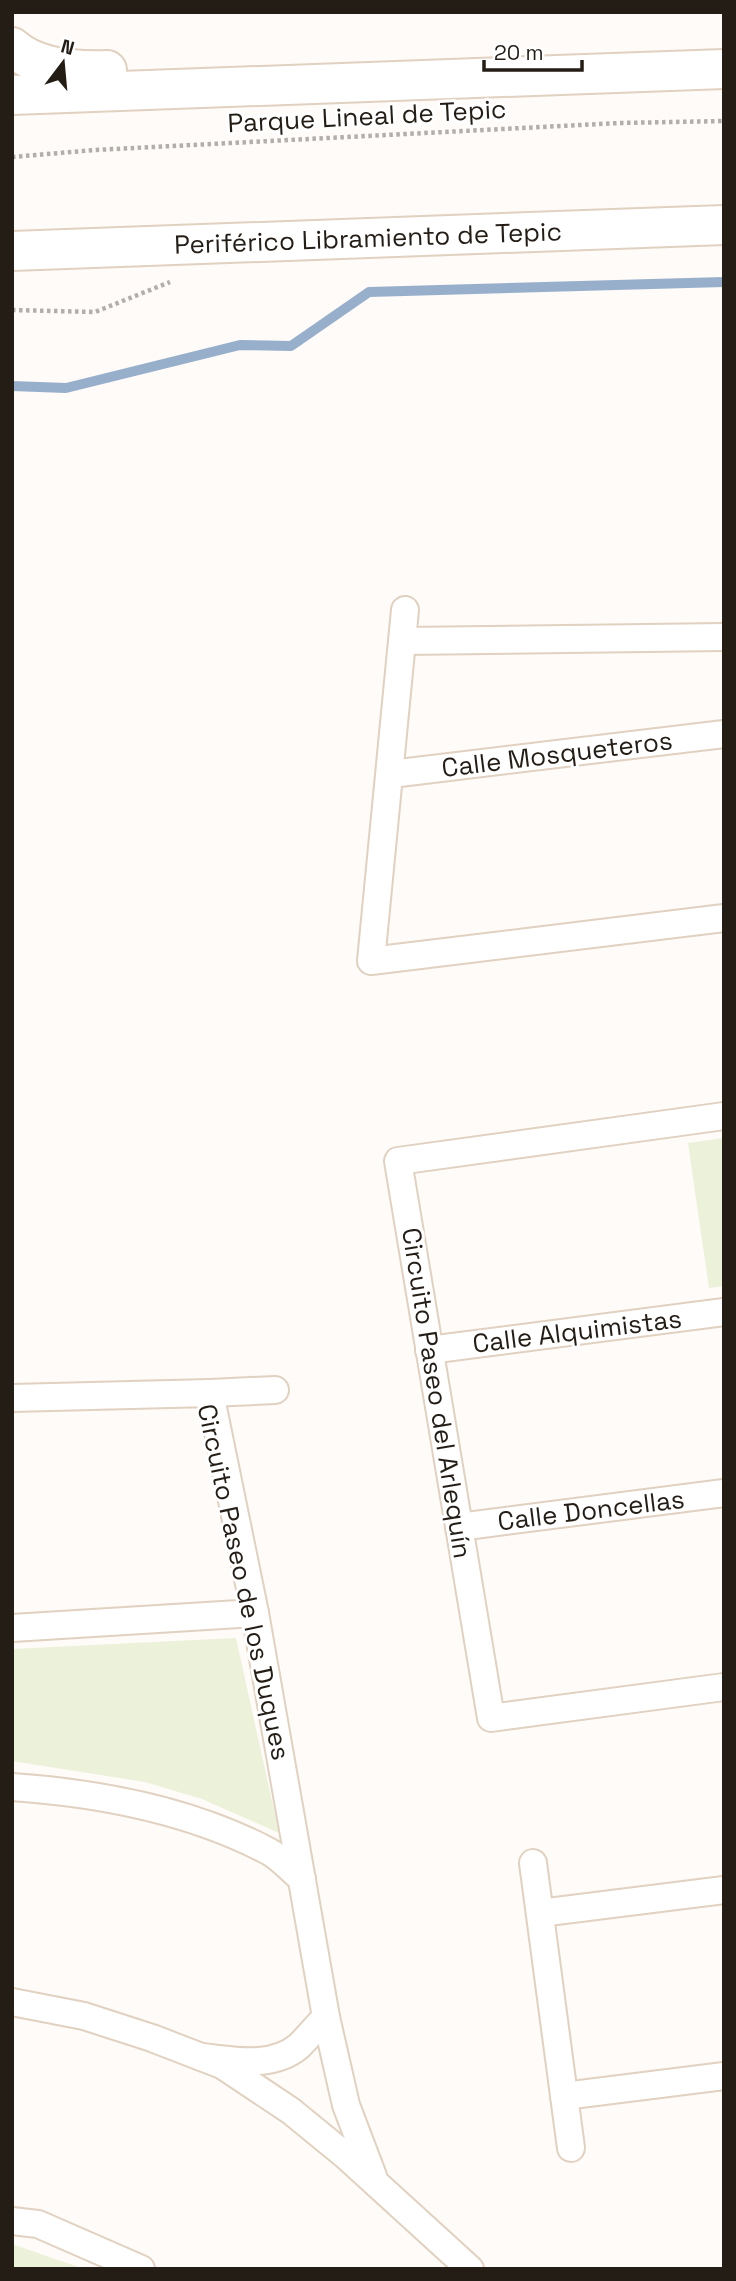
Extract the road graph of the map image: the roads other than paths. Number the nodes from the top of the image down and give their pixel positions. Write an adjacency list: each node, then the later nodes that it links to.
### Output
1 (12, 47): 3 (highway)
2 (724, 69): 3 (highway)
3 (504, 77): 4 (highway)
4 (12, 95)
5 (724, 225): 6 (highway, Periférico Libramiento de Tepic)
6 (12, 251)
7 (405, 610): 9 (street)
8 (724, 637): 9 (street)
9 (403, 641): 11 (street)
10 (724, 734): 11 (street, Calle Mosqueteros)
11 (391, 775): 12 (street)
12 (724, 918)
13 (724, 1116): 15 (street, Circuito Paseo del Arlequín)
14 (724, 1312): 15 (street, Calle Alquimistas)
15 (429, 1350): 20 (street, Circuito Paseo del Arlequín)
16 (275, 1390): 17 (street)
17 (210, 1393): 18 (street, Circuito Paseo de los Duques); 21 (street, Circuito Paseo de los Duques)
18 (12, 1398)
19 (724, 1493): 20 (street, Calle Doncellas)
20 (459, 1527): 23 (street, Circuito Paseo del Arlequín)
21 (255, 1613): 22 (street); 26 (street, Circuito Paseo de los Duques)
22 (12, 1628)
23 (724, 1687)
24 (12, 1787): 26 (street)
25 (533, 1863): 28 (street)
26 (302, 1879): 30 (street, Circuito Paseo de los Duques)
27 (724, 1890): 28 (street)
28 (540, 1913): 33 (street)
29 (12, 2002): 31 (street)
30 (326, 2017): 31 (street); 35 (street, Circuito Paseo de los Duques)
31 (201, 2057): 35 (street)
32 (724, 2076): 33 (street)
33 (564, 2096): 34 (street)
34 (571, 2148)
35 (375, 2182): 37 (street)
36 (12, 2221): 38 (street)
37 (421, 2225): 39 (street); 40 (street)
38 (141, 2269)
39 (440, 2269)
40 (470, 2269)

